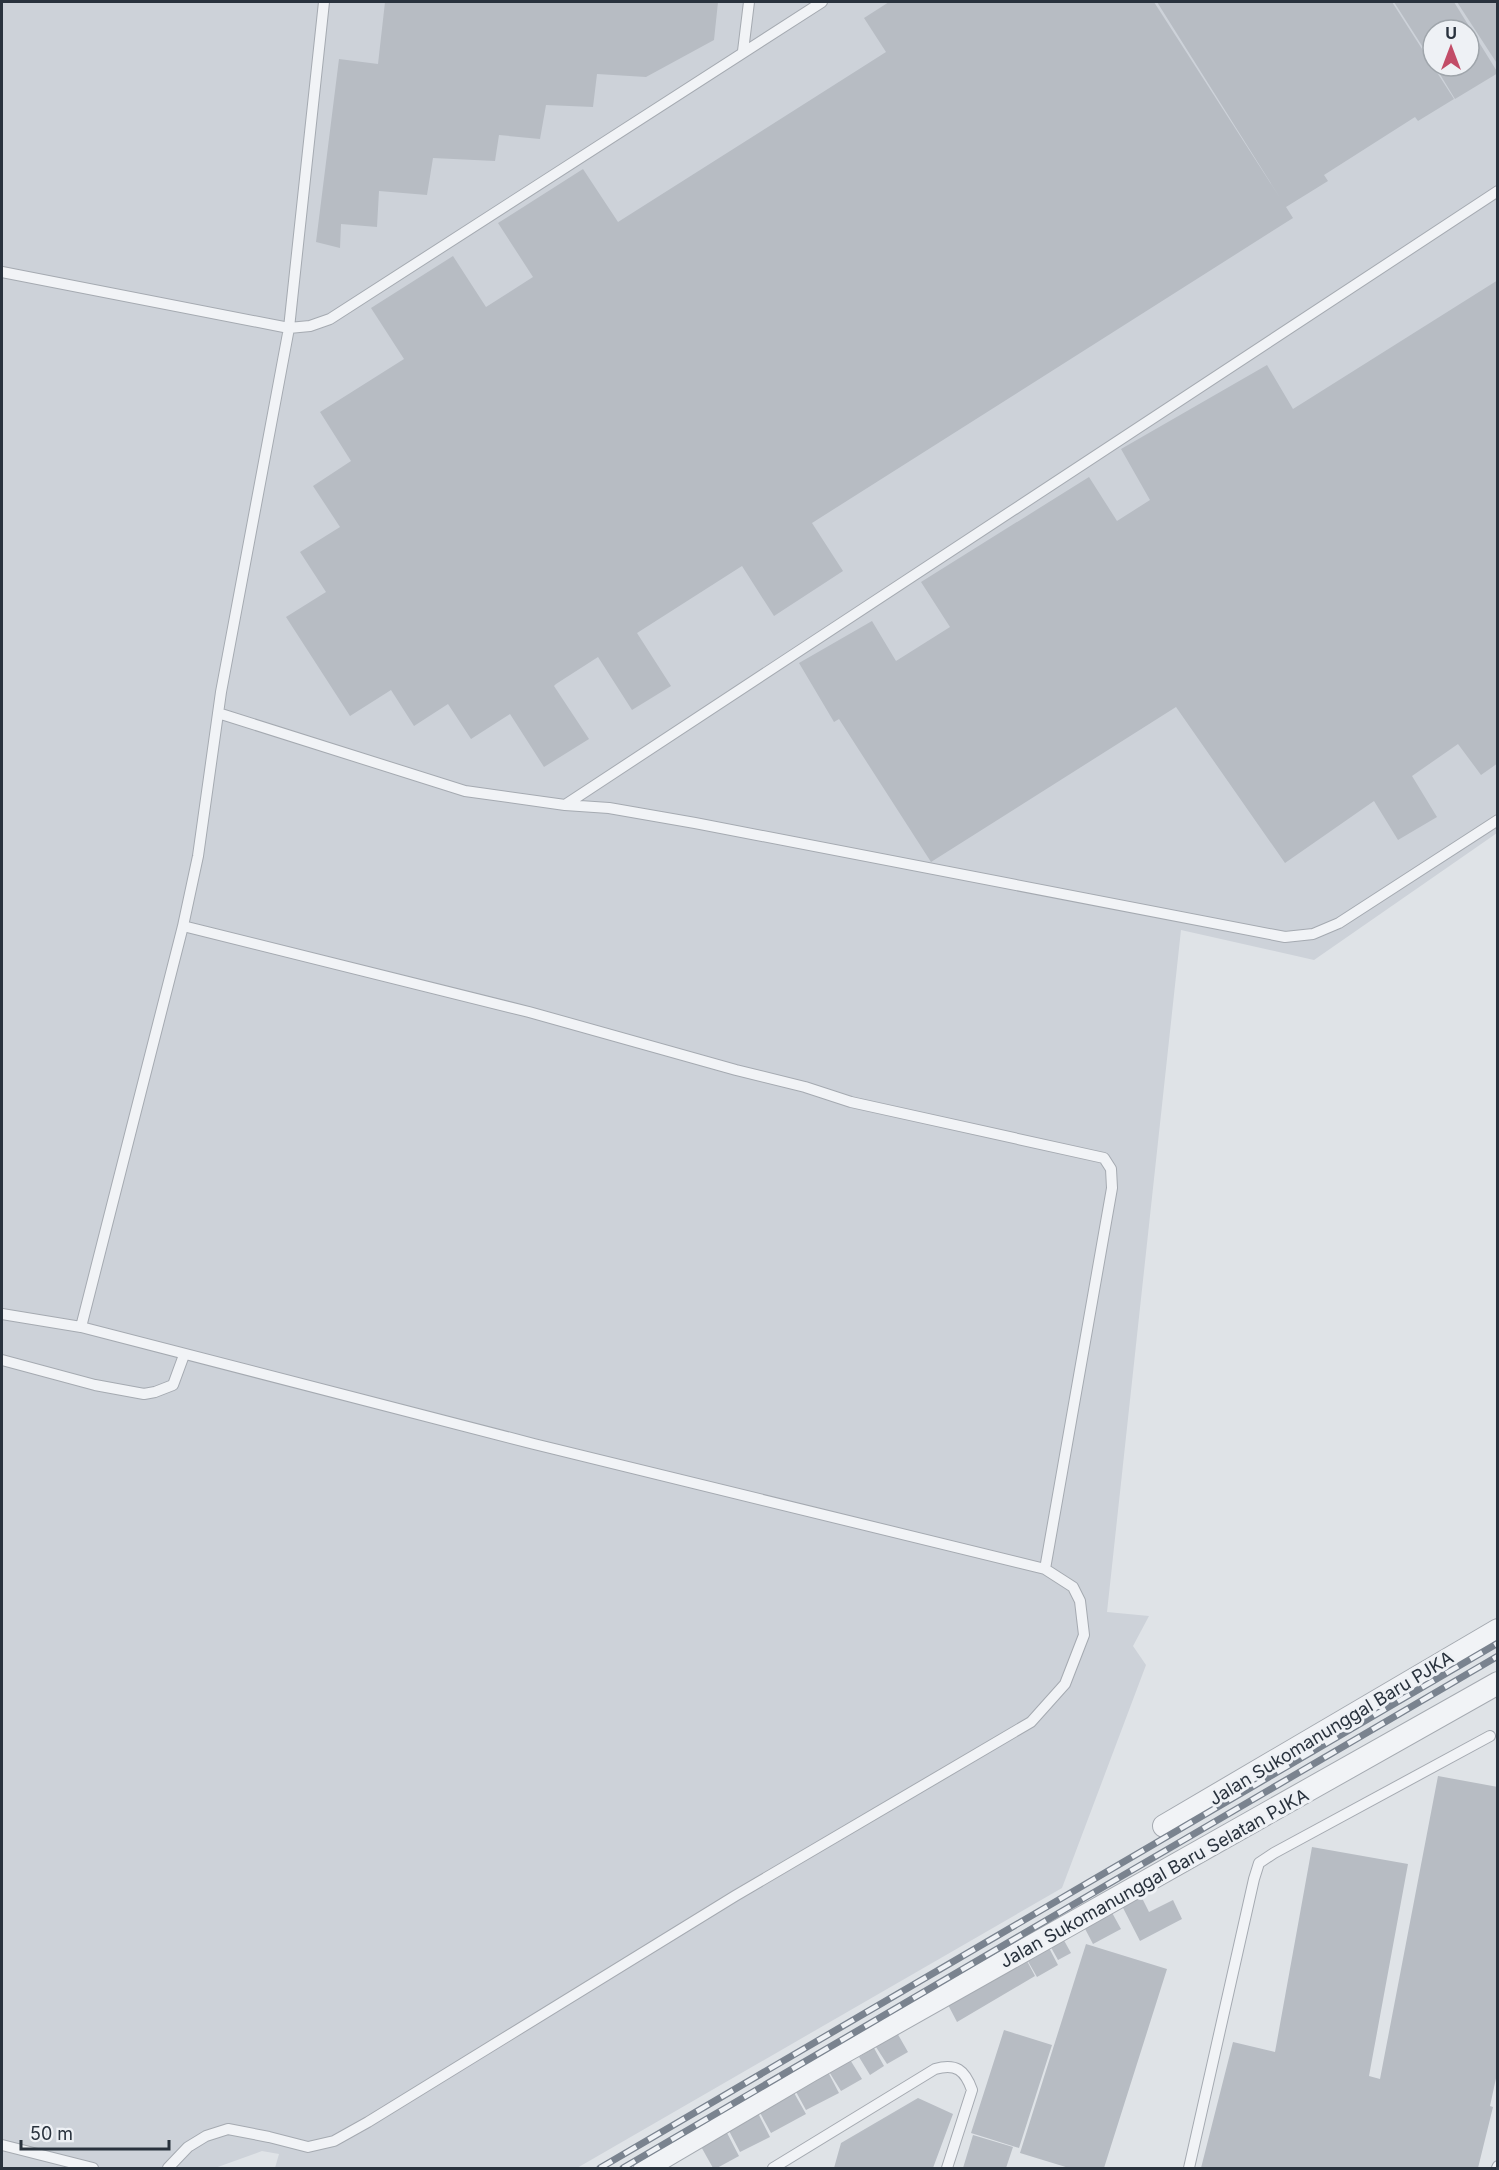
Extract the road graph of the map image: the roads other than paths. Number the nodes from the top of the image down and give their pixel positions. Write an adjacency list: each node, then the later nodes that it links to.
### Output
1 (324, 2): 7 (lane)
2 (749, 2): 4 (lane)
3 (822, 2): 4 (lane)
4 (743, 51): 7 (lane)
5 (1497, 191): 9 (lane)
6 (2, 272): 7 (lane)
7 (289, 328): 8 (lane)
8 (218, 713): 9 (lane); 11 (lane)
9 (565, 805): 10 (lane)
10 (1497, 820)
11 (183, 926): 13 (lane); 16 (lane)
12 (2, 1314): 13 (lane)
13 (81, 1327): 14 (lane)
14 (184, 1355): 15 (lane); 16 (lane)
15 (2, 1360)
16 (1045, 1569): 23 (lane)
17 (1497, 1630): 20 (street, Jalan Sukomanunggal Baru PJKA)
18 (1497, 1683): 24 (street, Jalan Sukomanunggal Baru Selatan PJKA)
19 (1490, 1736): 27 (lane)
20 (1164, 1826)
21 (2, 2145): 22 (lane)
22 (93, 2169)
23 (168, 2169)
24 (645, 2169)
25 (773, 2169): 26 (lane)
26 (947, 2169)
27 (1189, 2169)

